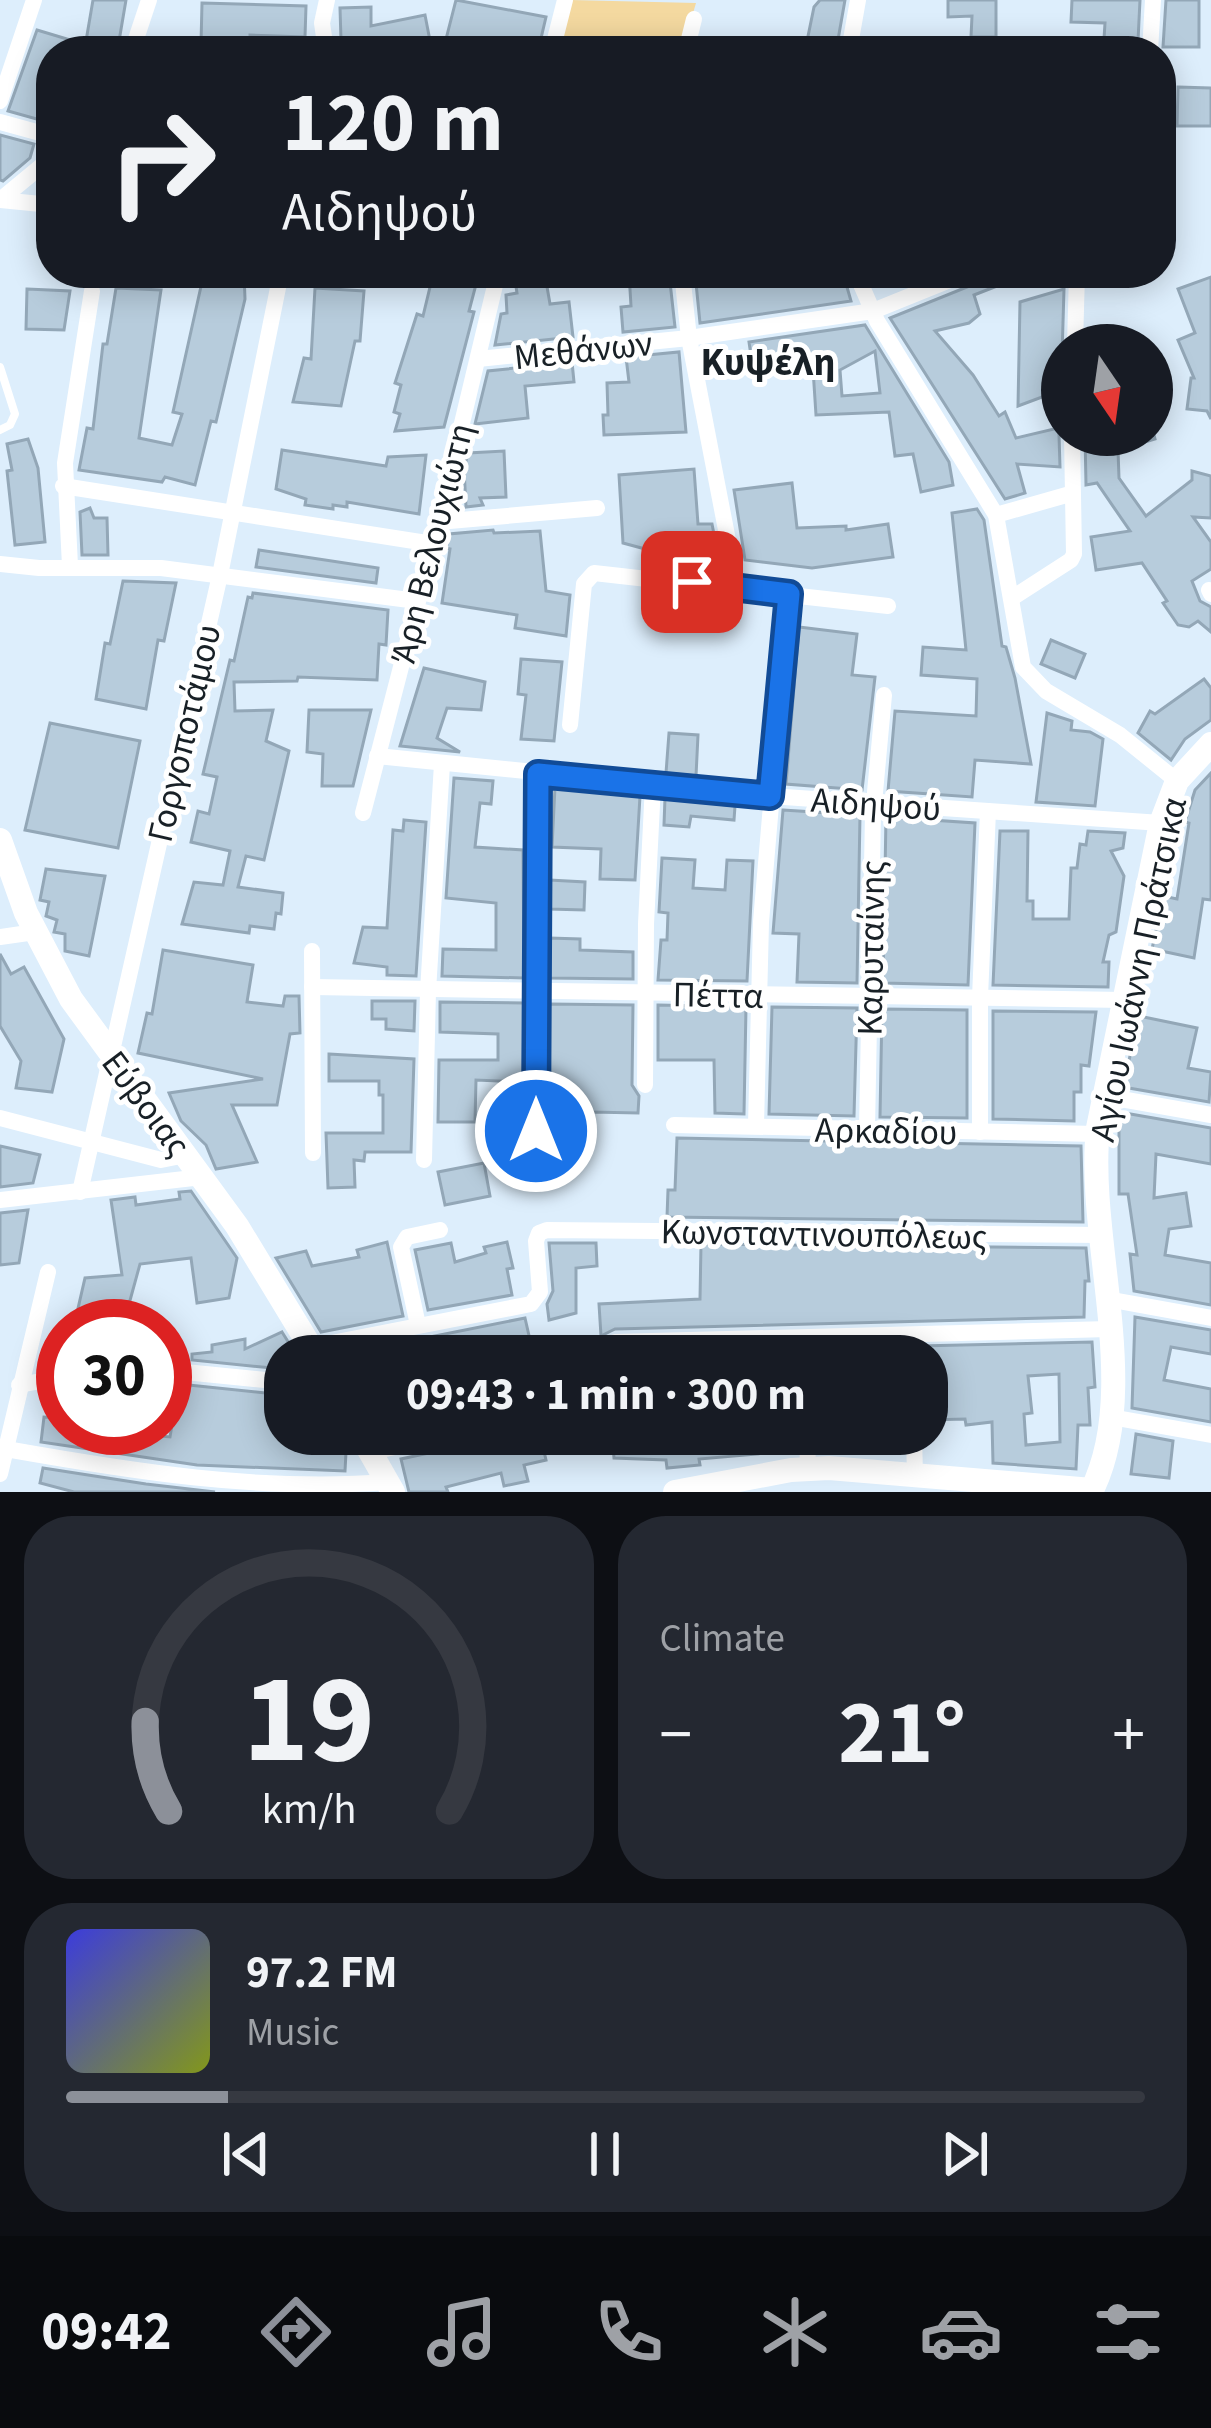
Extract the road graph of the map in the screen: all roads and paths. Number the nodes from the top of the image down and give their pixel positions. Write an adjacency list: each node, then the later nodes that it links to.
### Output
1 (34, 0): 14 (street)
2 (149, 0): 8 (street)
3 (327, 0): 9 (street)
4 (565, 0): 10 (street)
5 (858, 0): 12 (street)
6 (1153, 0): 13 (street)
7 (694, 19): 11 (street)
8 (137, 36)
9 (324, 36)
10 (556, 36)
11 (690, 36)
12 (852, 36)
13 (1151, 36)
14 (0, 101)
15 (0, 122): 16 (street)
16 (36, 132)
17 (36, 170): 18 (street)
18 (0, 200): 19 (street)
19 (36, 204)
20 (278, 288): 37 (street, Γοργοποτάμου)
21 (494, 288): 30 (street, Άρη Βελουχιώτη)
22 (684, 288): 29 (street)
23 (863, 288): 27 (street)
24 (930, 288): 27 (street, Μεθάνων)
25 (1077, 288): 28 (street)
26 (92, 291): 34 (street)
27 (873, 311): 29 (street, Μεθάνων); 38 (street)
28 (1076, 324)
29 (689, 338): 30 (street, Μεθάνων); 44 (street)
30 (478, 359): 39 (street, Άρη Βελουχιώτη)
31 (0, 367): 32 (lane)
32 (0, 430)
33 (1071, 456): 35 (street)
34 (63, 486): 37 (street); 42 (street)
35 (1070, 494): 38 (street); 46 (street)
36 (597, 508): 39 (street)
37 (232, 512): 40 (street); 43 (street, Γοργοποτάμου)
38 (996, 515): 46 (street)
39 (438, 522): 40 (street, Άρη Βελουχιώτη)
40 (433, 544): 47 (street, Άρη Βελουχιώτη)
41 (0, 564): 42 (street)
42 (70, 566): 43 (street)
43 (220, 575): 47 (street); 74 (street, Γοργοποτάμου)
44 (737, 587): 45 (street); 50 (street)
45 (789, 594): 48 (street); 57 (street)
46 (1012, 598): 55 (street)
47 (416, 601): 52 (street, Άρη Βελουχιώτη)
48 (888, 606)
49 (884, 695): 58 (street, Καρυταίνης)
50 (569, 725)
51 (1211, 744): 55 (main road, Αγίου Ιωάννη Πράτσικα)
52 (377, 756): 53 (street, Αιδηψού); 60 (street, Άρη Βελουχιώτη)
53 (442, 764): 54 (street, Αιδηψού); 67 (street)
54 (538, 774): 56 (street, Αιδηψού); 68 (street)
55 (1177, 781): 61 (main road, Αγίου Ιωάννη Πράτσικα)
56 (653, 785): 57 (street, Αιδηψού); 69 (street)
57 (770, 796): 58 (street, Αιδηψού); 70 (street)
58 (874, 802): 59 (street, Αιδηψού); 71 (street, Καρυταίνης)
59 (988, 811): 61 (street, Αιδηψού); 72 (street)
60 (363, 813)
61 (1161, 823): 73 (main road, Αγίου Ιωάννη Πράτσικα)
62 (0, 840): 63 (main road, Εύβοιας)
63 (35, 932): 64 (street); 74 (main road, Εύβοιας)
64 (0, 938)
65 (311, 950): 66 (street)
66 (312, 987): 67 (street, Πέττα); 86 (street)
67 (428, 991): 68 (street, Πέττα); 88 (street)
68 (537, 991): 69 (street, Πέττα); 82 (street)
69 (645, 993): 70 (street, Πέττα); 75 (street)
70 (759, 994): 71 (street, Πέττα); 80 (street)
71 (869, 995): 72 (street, Πέττα); 81 (street, Καρυταίνης)
72 (980, 997): 73 (street, Πέττα); 83 (street)
73 (1124, 1000): 76 (main road, Αγίου Ιωάννη Πράτσικα)
74 (110, 1054): 85 (street, Γοργοποτάμου); 87 (main road, Εύβοιας)
75 (645, 1085)
76 (1105, 1096): 77 (street); 84 (main road, Αγίου Ιωάννη Πράτσικα)
77 (1211, 1115)
78 (0, 1118): 85 (street)
79 (674, 1125): 80 (street, Αρκαδίου)
80 (756, 1126): 81 (street, Αρκαδίου)
81 (867, 1129): 83 (street, Αρκαδίου)
82 (536, 1131)
83 (980, 1132): 84 (street, Αρκαδίου)
84 (1097, 1134): 93 (main road, Αγίου Ιωάννη Πράτσικα)
85 (90, 1142): 87 (street); 90 (street, Γοργοποτάμου)
86 (313, 1153)
87 (186, 1155): 89 (main road, Εύβοιας)
88 (424, 1160)
89 (202, 1177): 90 (street); 100 (main road, Εύβοιας)
90 (80, 1192): 91 (street)
91 (0, 1199)
92 (440, 1230): 97 (street)
93 (1102, 1235): 95 (main road, Αγίου Ιωάννη Πράτσικα); 97 (street, Κωνσταντινουπόλεως)
94 (48, 1272): 106 (street)
95 (1107, 1299): 96 (street); 98 (main road, Αγίου Ιωάννη Πράτσικα)
96 (1211, 1318)
97 (418, 1325): 101 (street)
98 (1109, 1329): 99 (street); 107 (main road, Αγίου Ιωάννη Πράτσικα)
99 (912, 1334): 102 (street)
100 (303, 1335)
101 (379, 1335)
102 (903, 1335)
103 (192, 1373): 104 (street)
104 (264, 1380)
105 (36, 1382): 106 (street)
106 (20, 1385): 109 (street)
107 (1111, 1417): 108 (street); 118 (main road, Αγίου Ιωάννη Πράτσικα)
108 (1211, 1435)
109 (6, 1449): 114 (street); 117 (street)
110 (372, 1455): 117 (main road)
111 (808, 1455): 113 (street)
112 (915, 1455): 115 (street)
113 (808, 1468): 116 (main road); 119 (main road)
114 (0, 1474)
115 (916, 1476): 116 (main road); 118 (main road)
116 (848, 1481)
117 (390, 1487)
118 (1092, 1491)
119 (675, 1492)

